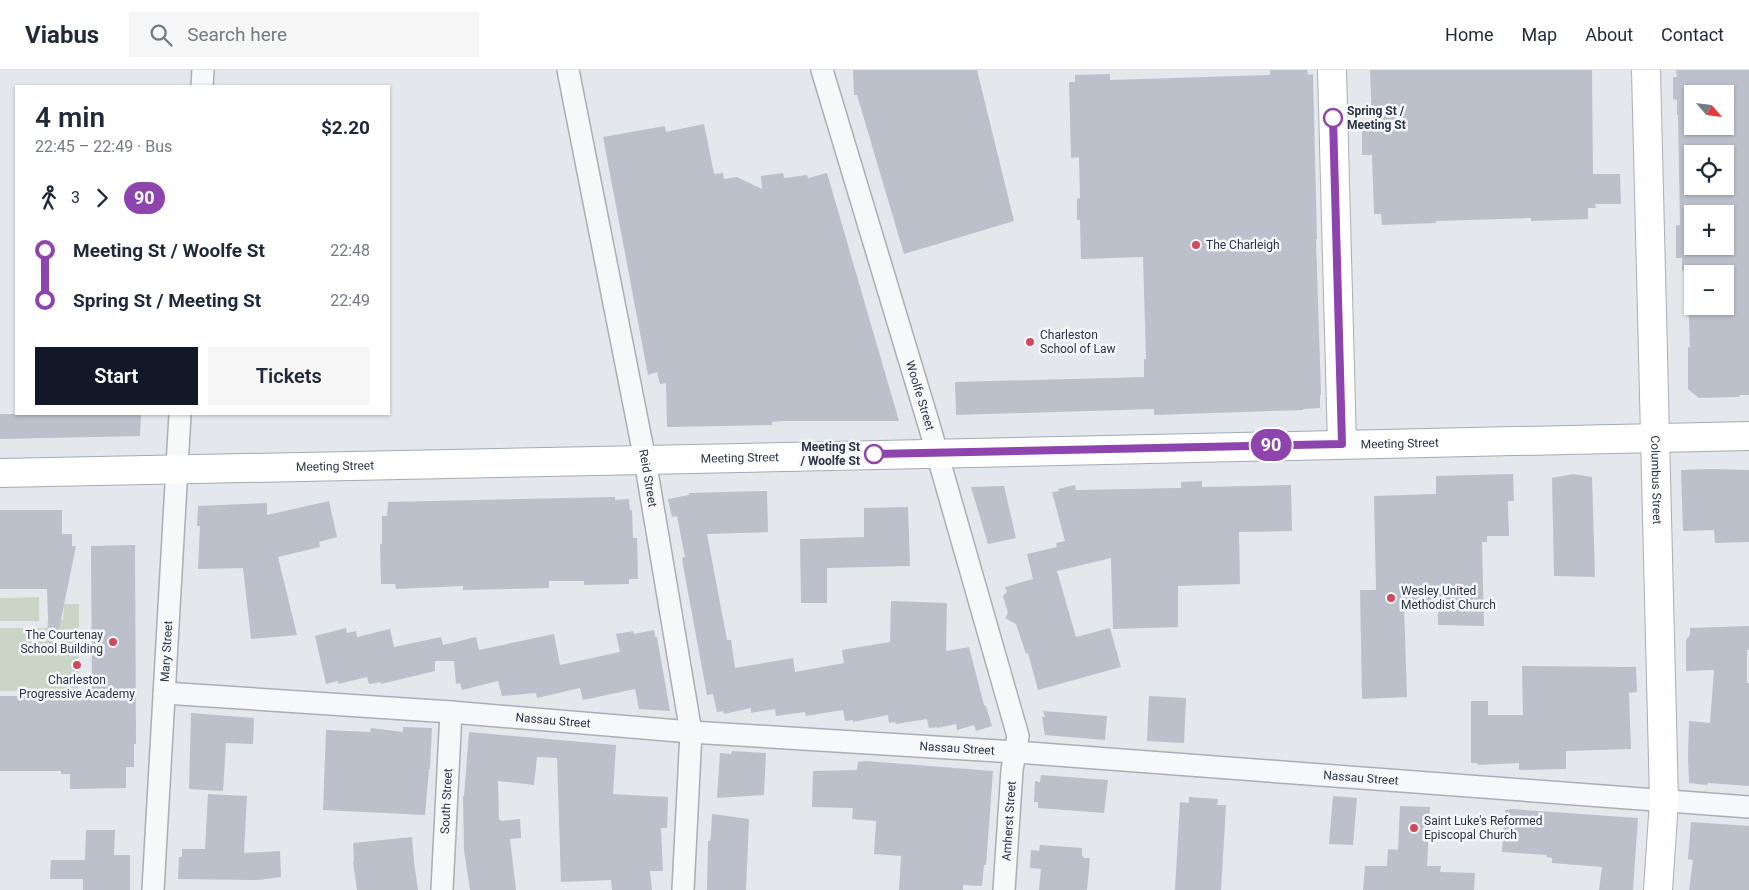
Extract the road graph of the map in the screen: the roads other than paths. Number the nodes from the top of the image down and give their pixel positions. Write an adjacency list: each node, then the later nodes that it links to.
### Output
1 (203, 70): 6 (street)
2 (568, 70): 12 (street, Reid Street)
3 (822, 70): 11 (street, Woolfe Street)
4 (1332, 70): 10 (main road)
5 (1646, 70): 9 (main road, Columbus Street)
6 (202, 85)
7 (180, 415): 13 (street, Mary Street)
8 (1749, 436): 9 (main road, Meeting Street)
9 (1656, 437): 10 (main road, Meeting Street); 19 (main road, Columbus Street)
10 (1342, 444): 11 (main road, Meeting Street)
11 (937, 453): 12 (main road, Meeting Street); 18 (street, Woolfe Street)
12 (645, 460): 13 (main road, Meeting Street); 17 (street, Reid Street)
13 (177, 468): 14 (main road, Meeting Street); 15 (street, Mary Street)
14 (0, 473)
15 (164, 693): 16 (street, Nassau Street); 21 (street, Mary Street)
16 (451, 712): 17 (street, Nassau Street); 22 (street, South Street)
17 (691, 732): 18 (street, Nassau Street); 23 (street, Reid Street)
18 (1015, 752): 19 (street, Nassau Street); 24 (street, Amherst Street)
19 (1664, 801): 20 (street, Nassau Street); 25 (main road, Columbus Street)
20 (1749, 807)
21 (153, 890)
22 (442, 890)
23 (683, 890)
24 (1004, 890)
25 (1658, 890)

